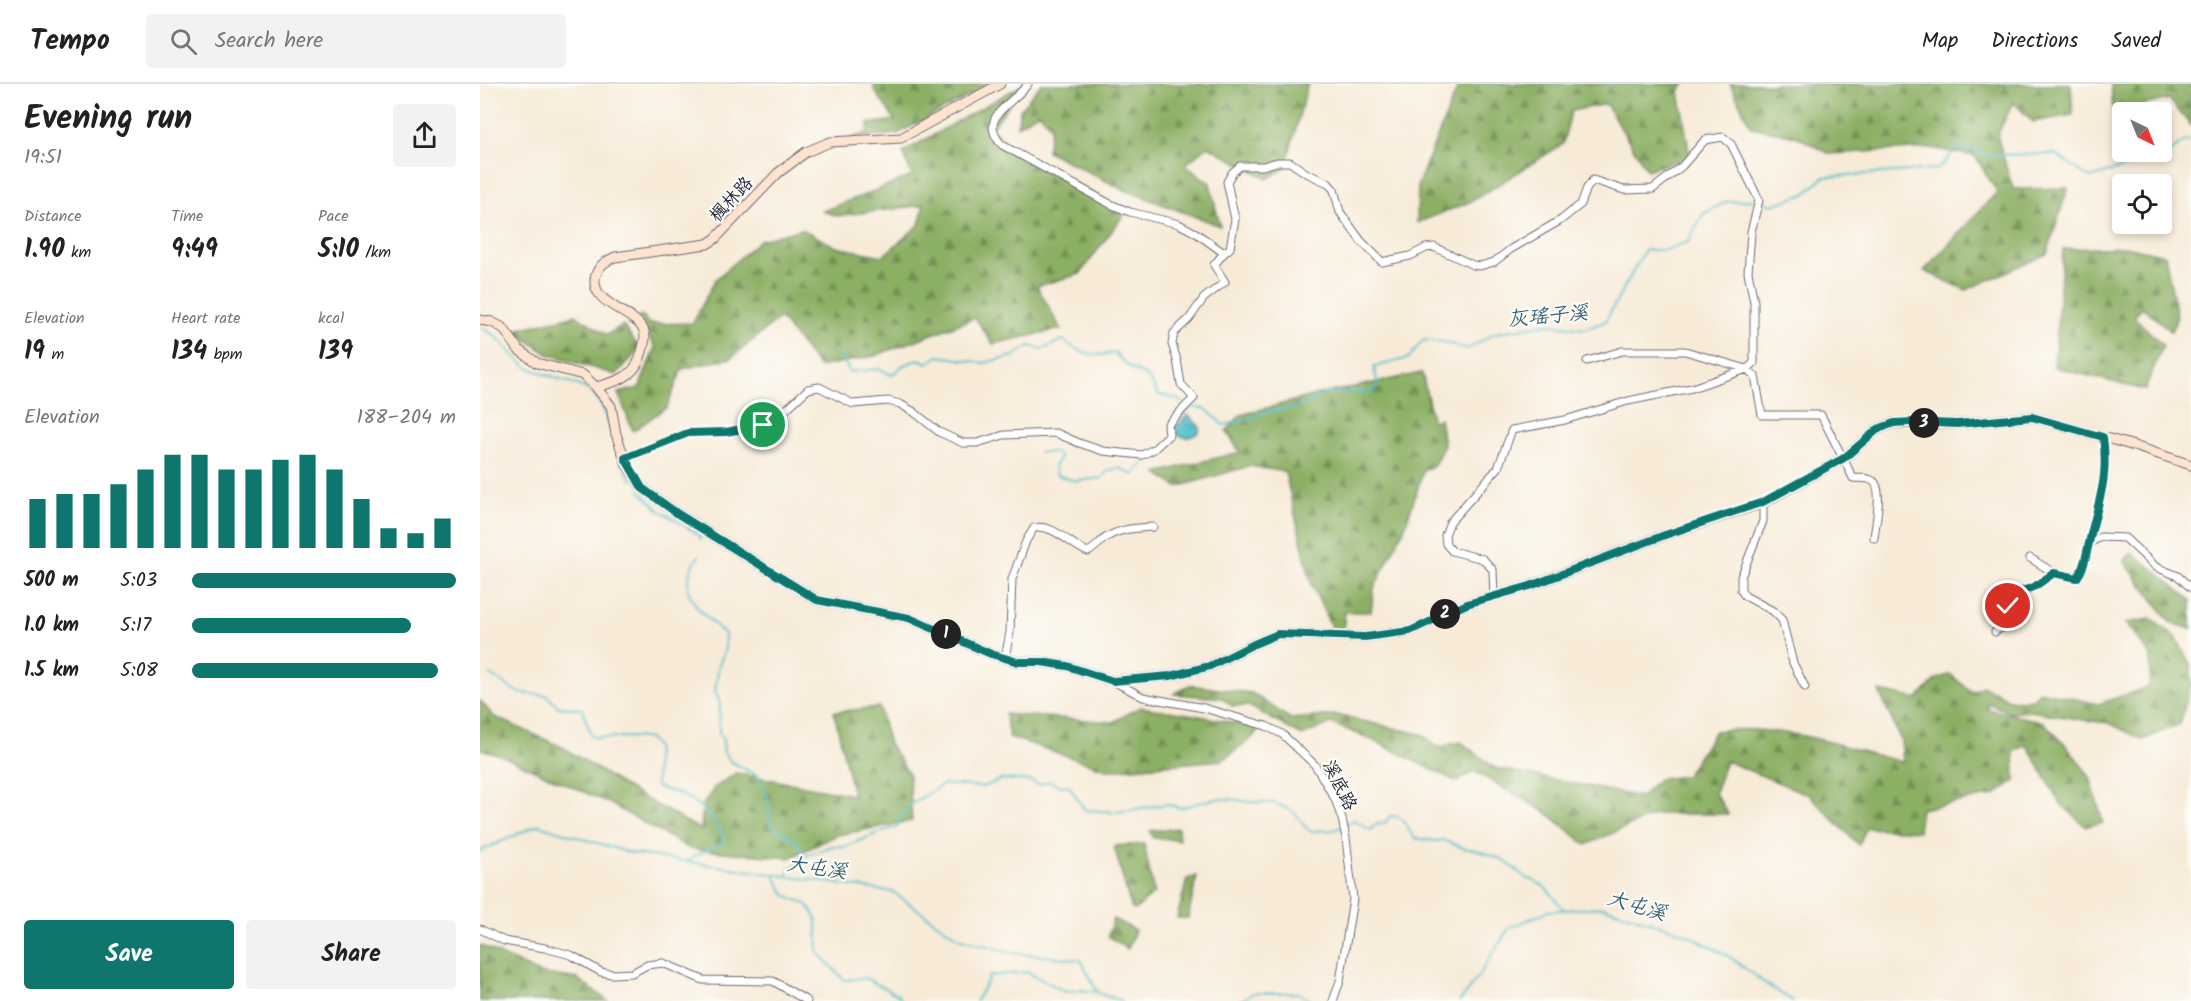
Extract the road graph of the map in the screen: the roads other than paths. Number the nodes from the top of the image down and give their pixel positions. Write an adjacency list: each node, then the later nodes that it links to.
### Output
1 (1000, 84): 7 (street, 楓林路)
2 (1028, 84): 3 (street)
3 (1224, 253): 6 (street); 9 (street)
4 (480, 320): 7 (street)
5 (1587, 361): 6 (street)
6 (1747, 369): 10 (street); 19 (street)
7 (596, 387): 9 (street)
8 (2103, 437): 10 (street); 11 (street); 15 (street)
9 (625, 458): 21 (street)
10 (1844, 458): 12 (street); 14 (street)
11 (2191, 465)
12 (1763, 502): 19 (street); 23 (street)
13 (1153, 527): 21 (street)
14 (1874, 538)
15 (2088, 544): 17 (street); 18 (street)
16 (2030, 558): 17 (street)
17 (2054, 573): 20 (street)
18 (2191, 588)
19 (1494, 597): 22 (street)
20 (1995, 632)
21 (1005, 658): 22 (street)
22 (1113, 681): 26 (street, 溪底路)
23 (1805, 687)
24 (480, 929): 25 (street)
25 (807, 1001)
26 (1333, 1001)

